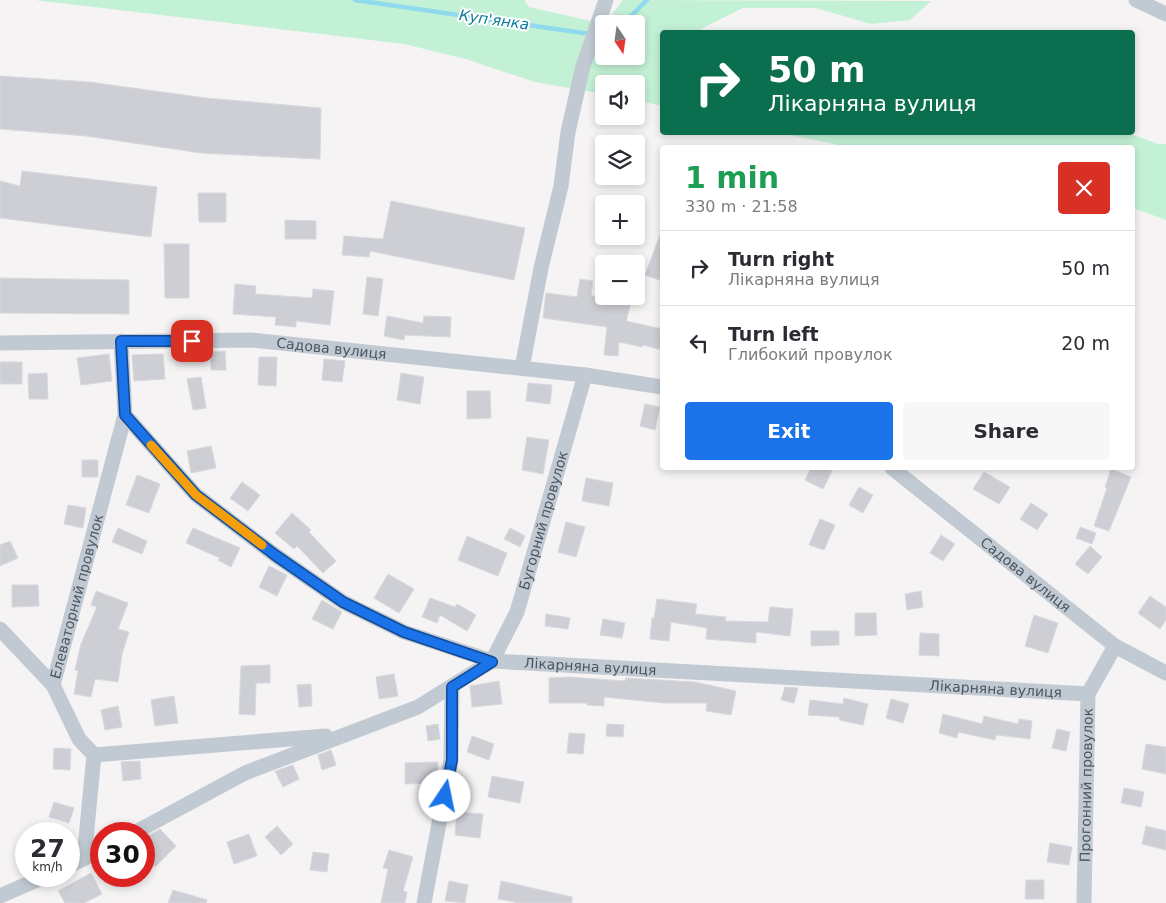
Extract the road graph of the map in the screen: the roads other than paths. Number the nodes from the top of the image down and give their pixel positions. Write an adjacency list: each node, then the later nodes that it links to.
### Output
1 (606, 0): 6 (street)
2 (1136, 0): 3 (street)
3 (1166, 14)
4 (121, 341): 5 (street, Садова вулиця); 6 (street, Садова вулиця); 9 (street, Елеваторний провулок)
5 (0, 343)
6 (522, 368): 7 (street, Садова вулиця)
7 (585, 375): 8 (street, Садова вулиця); 13 (street, Бугорний провулок)
8 (660, 386)
9 (125, 415): 13 (street, Лікарняна вулиця); 15 (street, Елеваторний провулок)
10 (895, 470): 12 (street, Садова вулиця)
11 (0, 629): 15 (street)
12 (1115, 646): 14 (street, Садова вулиця); 17 (street, Прогонний провулок)
13 (492, 662): 16 (street); 17 (street, Лікарняна вулиця)
14 (1166, 673)
15 (53, 685): 19 (street, Елеваторний провулок)
16 (452, 687): 18 (street); 26 (street)
17 (1088, 694): 27 (street, Прогонний провулок)
18 (342, 735): 19 (street); 20 (street)
19 (94, 755): 22 (street)
20 (154, 822)
21 (90, 856): 22 (street)
22 (84, 860): 23 (street)
23 (80, 862)
24 (21, 887): 25 (street)
25 (0, 896)
26 (424, 903)
27 (1084, 903)

